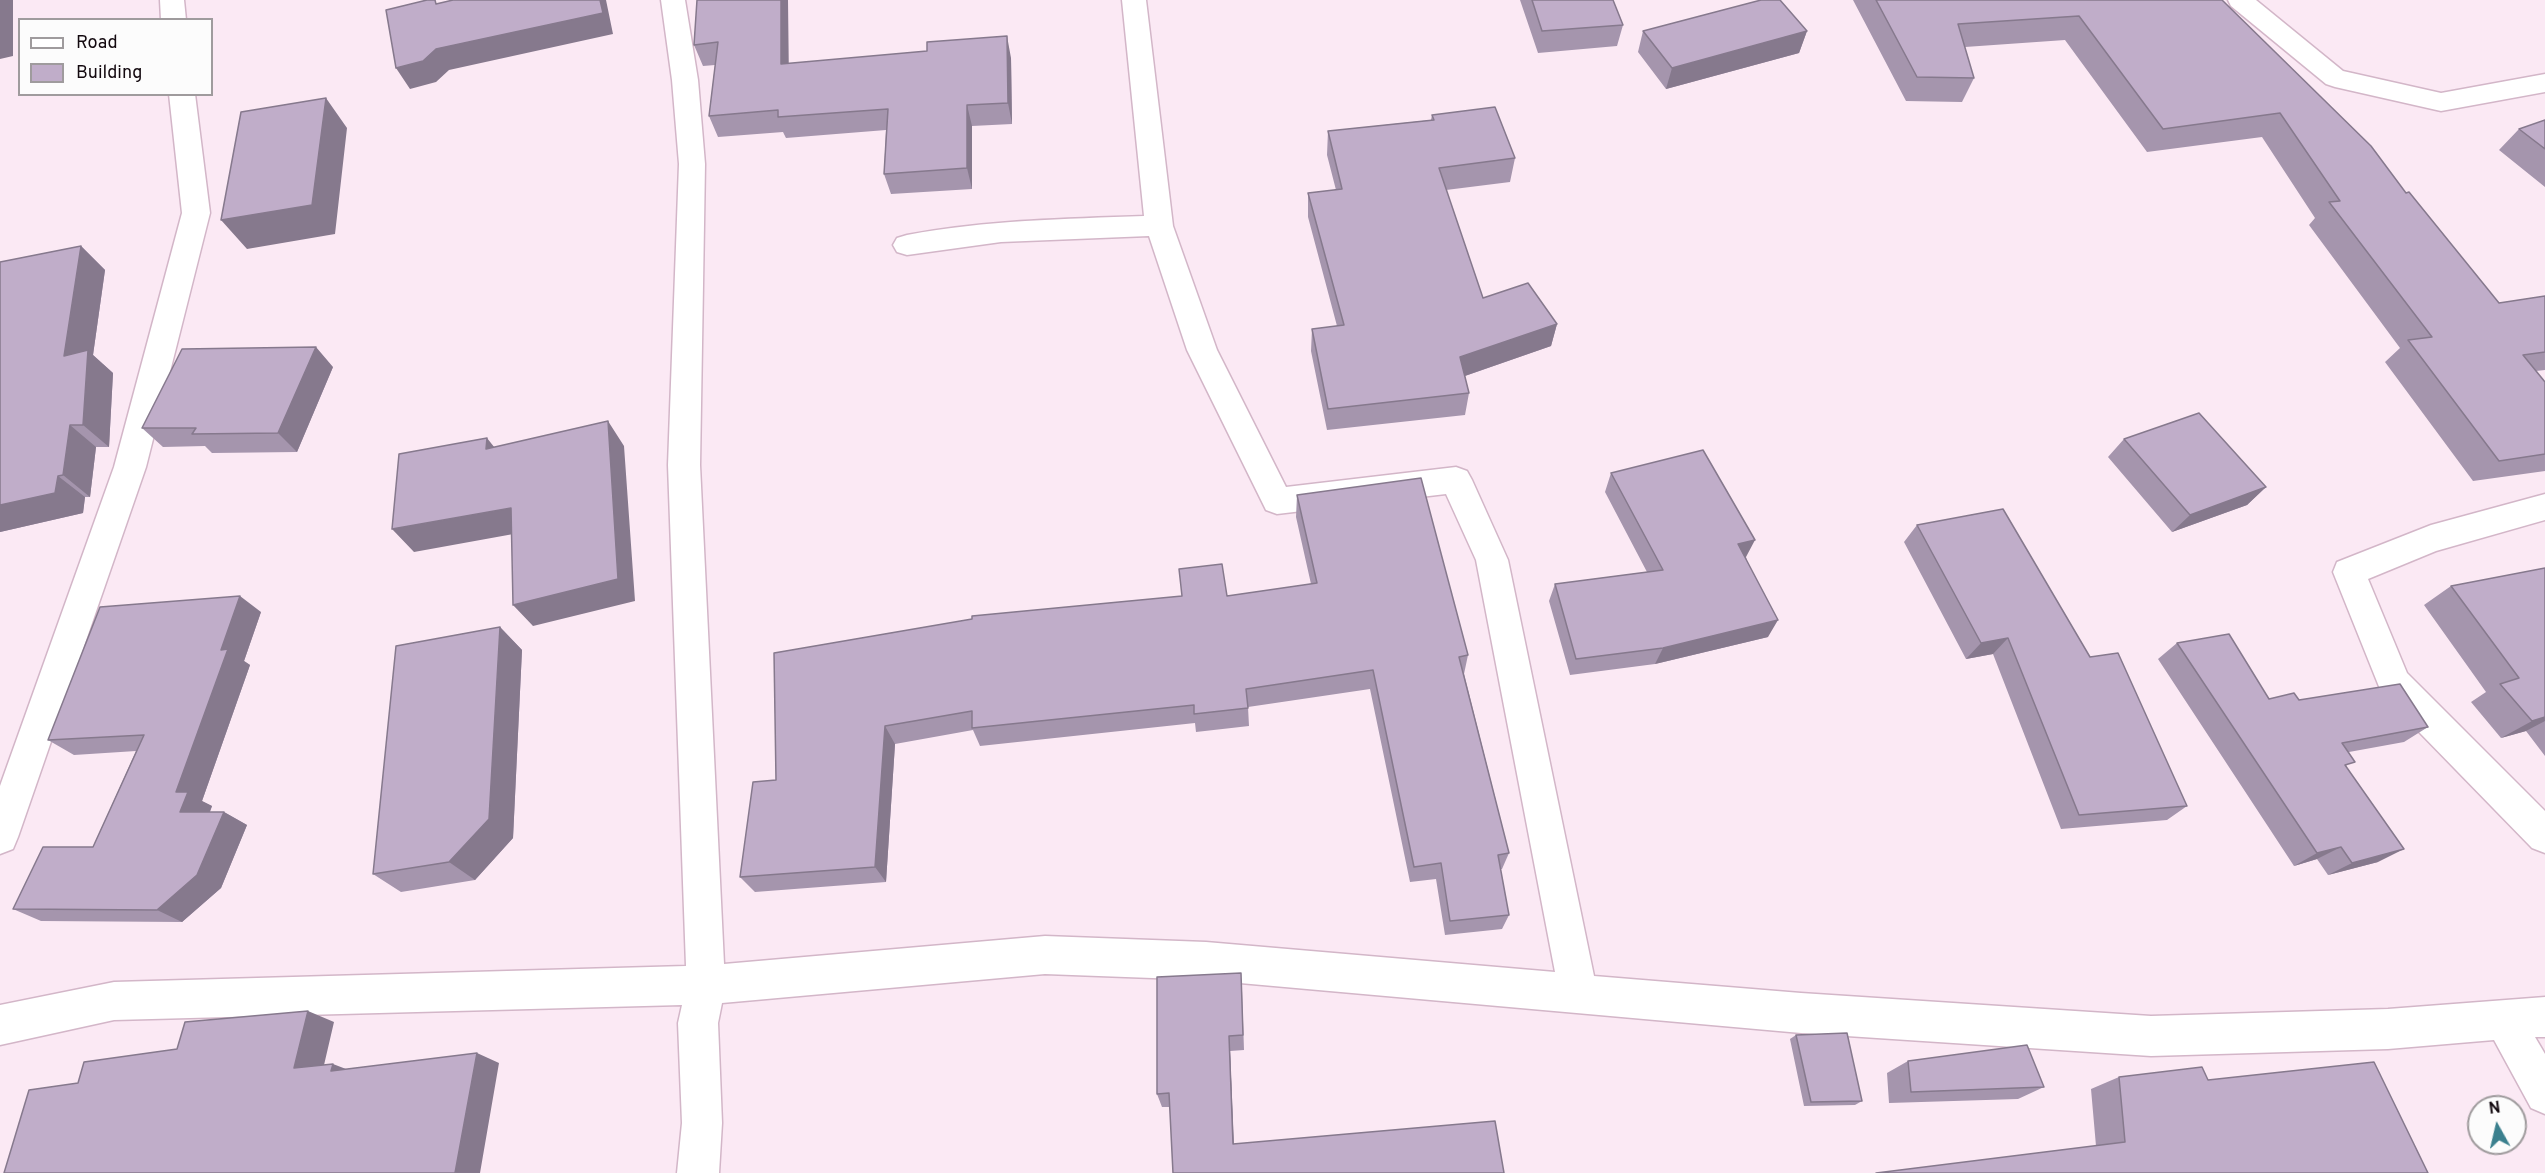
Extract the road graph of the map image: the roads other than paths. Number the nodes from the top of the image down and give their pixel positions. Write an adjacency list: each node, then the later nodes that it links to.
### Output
1 (172, 0): 5 (street)
2 (673, 0): 13 (street)
3 (1134, 0): 8 (street)
4 (2240, 0): 6 (street)
5 (174, 18)
6 (2545, 83)
7 (182, 96): 12 (street)
8 (1159, 226): 9 (street); 14 (street)
9 (907, 245)
10 (2545, 507): 11 (street)
11 (2545, 836)
12 (0, 837)
13 (706, 985): 14 (street); 17 (street); 19 (street)
14 (1578, 993): 16 (street)
15 (2545, 1017): 16 (street)
16 (2504, 1020): 18 (street)
17 (0, 1025)
18 (2545, 1094)
19 (698, 1173)

